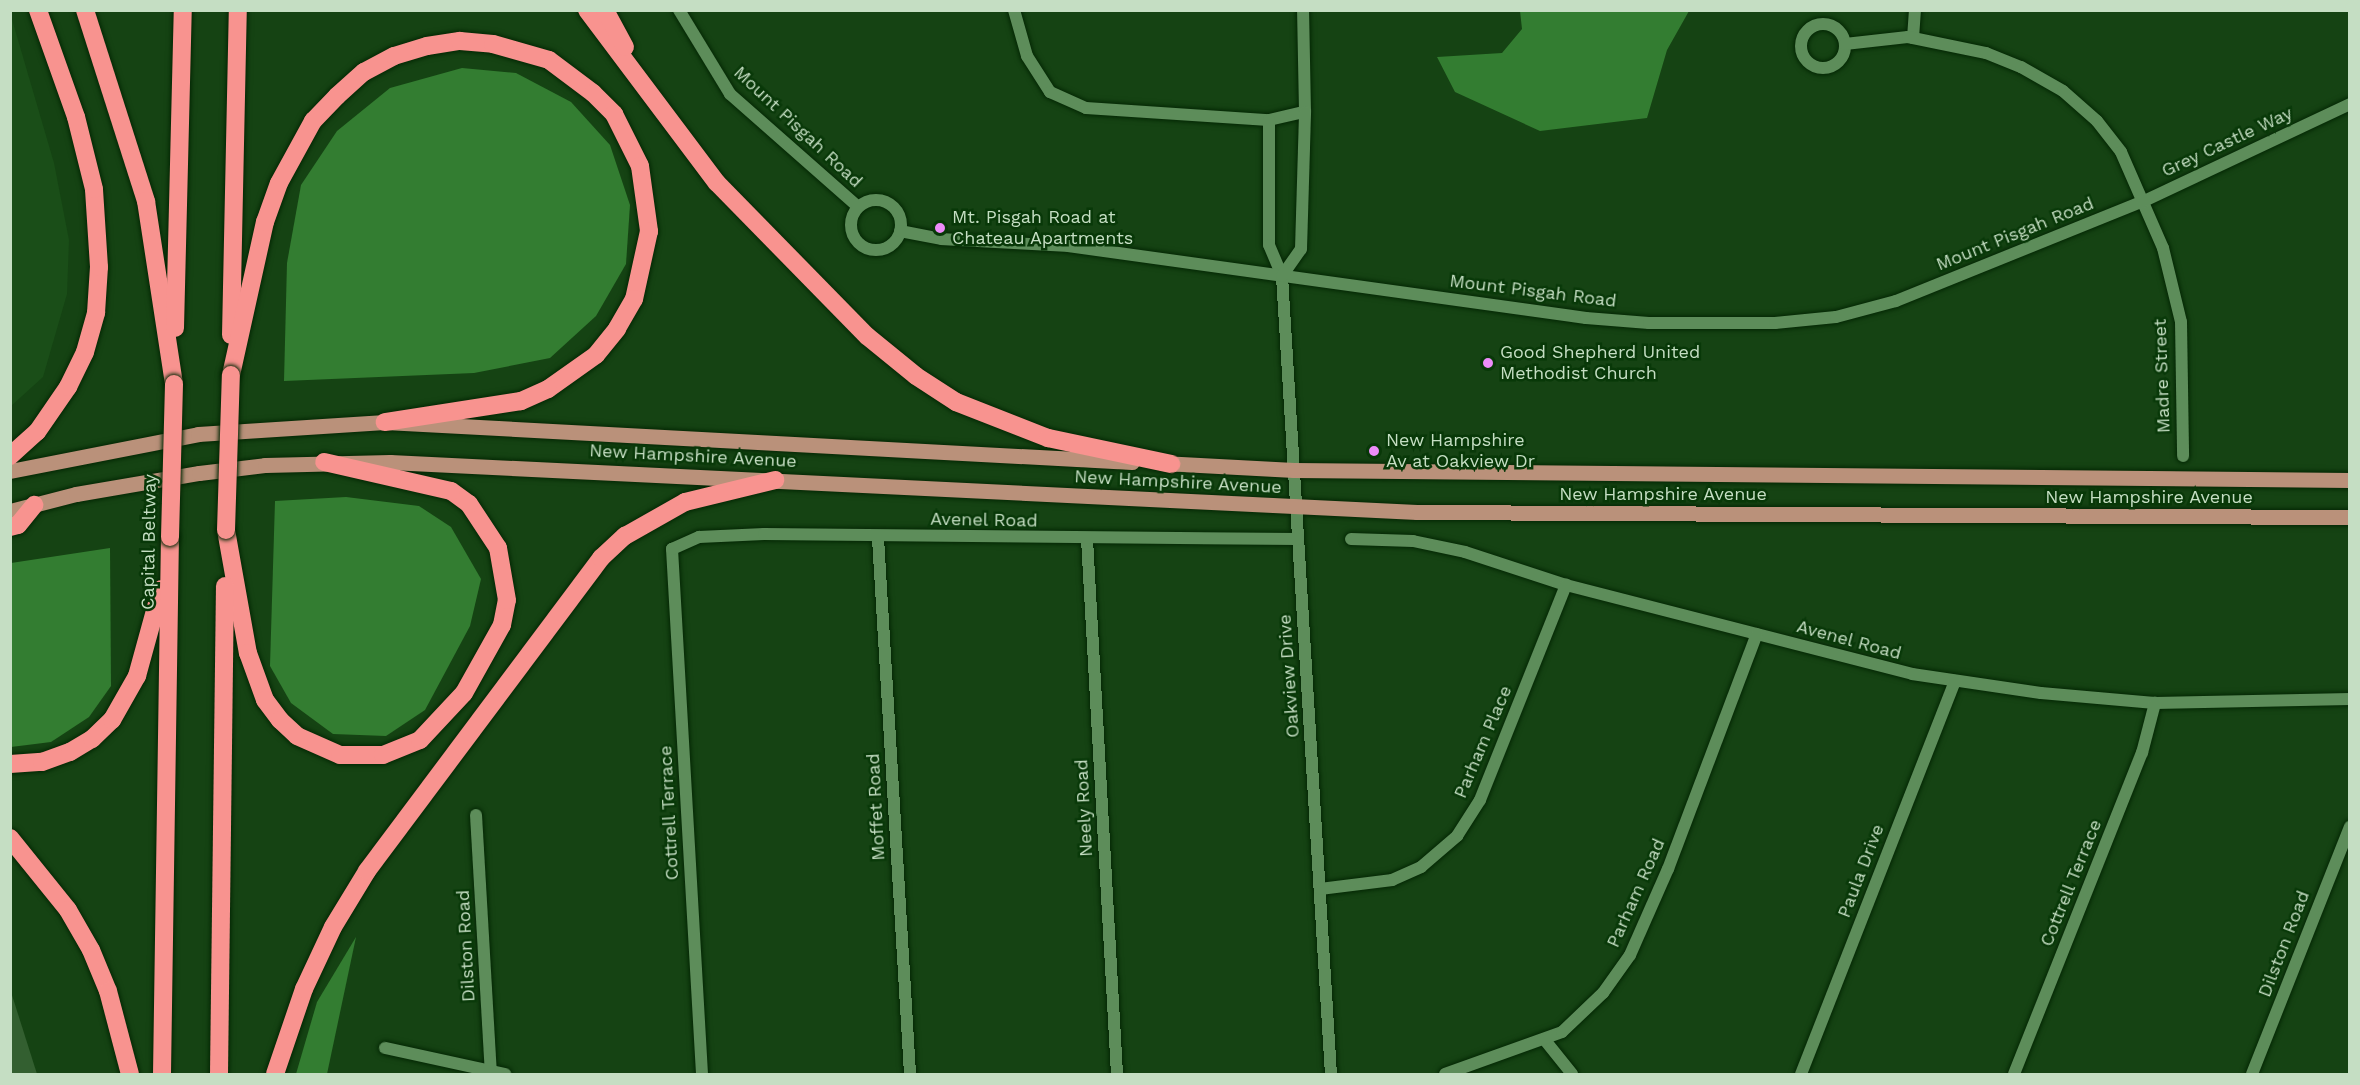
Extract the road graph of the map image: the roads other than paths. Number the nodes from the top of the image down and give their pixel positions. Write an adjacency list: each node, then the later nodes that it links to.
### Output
1 (38, 10): 24 (highway)
2 (85, 10): 22 (highway)
3 (183, 10): 22 (highway, Capital Beltway)
4 (238, 10): 21 (highway)
5 (587, 10): 16 (highway)
6 (604, 10): 16 (highway)
7 (679, 10): 18 (street, Mount Pisgah Road)
8 (1014, 10): 15 (street)
9 (1303, 10): 14 (street)
10 (1916, 10): 11 (street)
11 (1913, 38): 12 (street, Madre Street); 17 (street, Madre Street)
12 (1845, 44)
13 (2349, 104): 17 (street, Grey Castle Way)
14 (1305, 112): 15 (street); 20 (street)
15 (1269, 120): 20 (street, Oakview Drive)
16 (678, 136): 27 (highway)
17 (2144, 201): 20 (street, Mount Pisgah Road); 25 (street, Madre Street)
18 (858, 207): 19 (street); 19 (street)
19 (900, 231): 20 (street, Mount Pisgah Road)
20 (1282, 276): 28 (street, Oakview Drive)
21 (231, 375): 23 (highway); 37 (highway, bridge)
22 (174, 384): 38 (highway, Capital Beltway, bridge)
23 (385, 422): 27 (main road, New Hampshire Avenue); 29 (main road, New Hampshire Avenue)
24 (10, 456)
25 (2183, 456)
26 (324, 462): 30 (main road, New Hampshire Avenue); 32 (main road, New Hampshire Avenue); 37 (highway)
27 (1171, 464): 28 (main road, New Hampshire Avenue)
28 (1294, 470): 31 (main road, New Hampshire Avenue); 33 (street, Oakview Drive)
29 (10, 471)
30 (775, 480): 33 (main road, New Hampshire Avenue); 60 (highway)
31 (2349, 480)
32 (34, 505): 34 (main road, New Hampshire Avenue); 36 (highway)
33 (1296, 507): 35 (main road, New Hampshire Avenue); 40 (street, Oakview Drive)
34 (10, 511)
35 (2349, 517)
36 (10, 527)
37 (226, 530): 59 (highway)
38 (170, 537): 49 (highway); 58 (highway, Capital Beltway)
39 (878, 538): 41 (street, Avenel Road); 43 (street, Avenel Road); 63 (street, Moffet Road)
40 (1298, 538): 41 (street, Avenel Road); 53 (street, Oakview Drive)
41 (1088, 539): 64 (street, Neely Road)
42 (1351, 539): 44 (street, Avenel Road)
43 (672, 549): 62 (street, Cottrell Terrace)
44 (1566, 585): 45 (street, Avenel Road); 53 (street, Parham Place)
45 (1757, 634): 46 (street, Avenel Road); 54 (street, Parham Road)
46 (1955, 681): 48 (street, Avenel Road); 68 (street, Paula Drive)
47 (2349, 699): 48 (street, Avenel Road)
48 (2155, 703): 69 (street, Cottrell Terrace)
49 (10, 764)
50 (476, 815): 56 (street, Dilston Road)
51 (2349, 826): 70 (street, Dilston Road)
52 (10, 838): 57 (highway)
53 (1320, 889): 65 (street, Oakview Drive)
54 (1544, 1040): 66 (street, Parham Road); 67 (street)
55 (385, 1048): 56 (street)
56 (491, 1073): 61 (street)
57 (130, 1074)
58 (162, 1074)
59 (219, 1074)
60 (275, 1074)
61 (505, 1074)
62 (702, 1074)
63 (910, 1074)
64 (1117, 1074)
65 (1331, 1074)
66 (1445, 1074)
67 (1572, 1074)
68 (1801, 1074)
69 (2014, 1074)
70 (2252, 1074)

